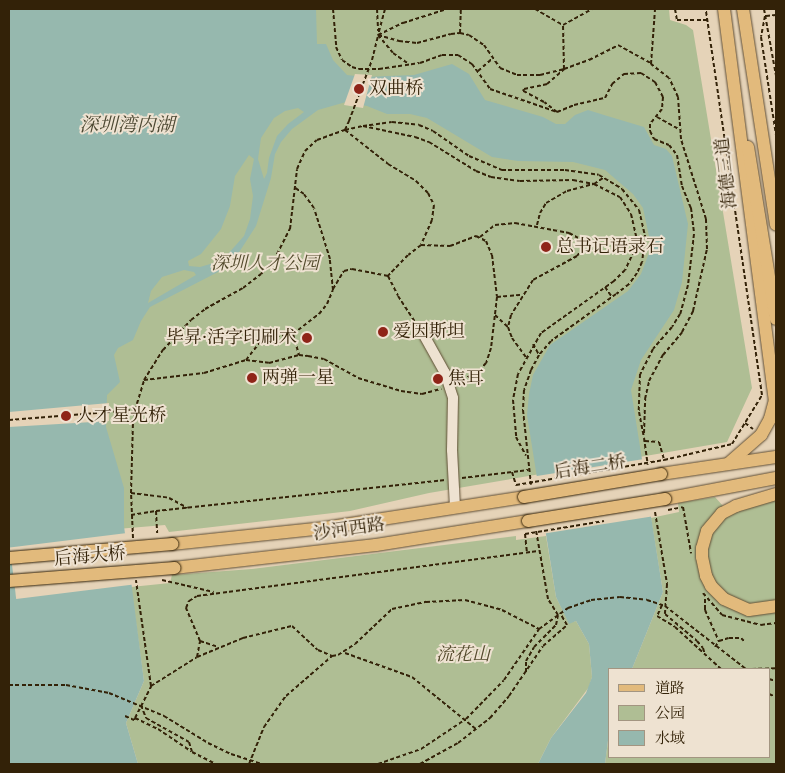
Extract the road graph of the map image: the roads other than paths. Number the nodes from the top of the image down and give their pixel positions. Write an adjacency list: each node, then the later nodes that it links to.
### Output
1 (724, 9): 3 (main road, 海德三道)
2 (743, 9): 4 (main road)
3 (737, 105): 5 (main road); 9 (main road, 海德三道)
4 (763, 139): 5 (main road); 6 (main road)
5 (747, 141): 7 (main road)
6 (776, 224)
7 (776, 319)
8 (425, 337): 17 (lane)
9 (774, 386): 10 (main road); 12 (main road, 海德三道)
10 (776, 400)
11 (776, 457): 12 (main road)
12 (728, 464): 15 (main road, 后海二桥, bridge)
13 (776, 478): 16 (main road)
14 (776, 492): 16 (main road); 22 (main road)
15 (528, 493): 17 (main road, 沙河西路)
16 (665, 499): 20 (main road, 沙河西路, bridge)
17 (456, 508): 18 (main road, 沙河西路)
18 (172, 544): 19 (main road, 后海大桥, bridge)
19 (9, 558)
20 (174, 568): 21 (main road, 后海大桥, bridge)
21 (9, 582)
22 (772, 607)

